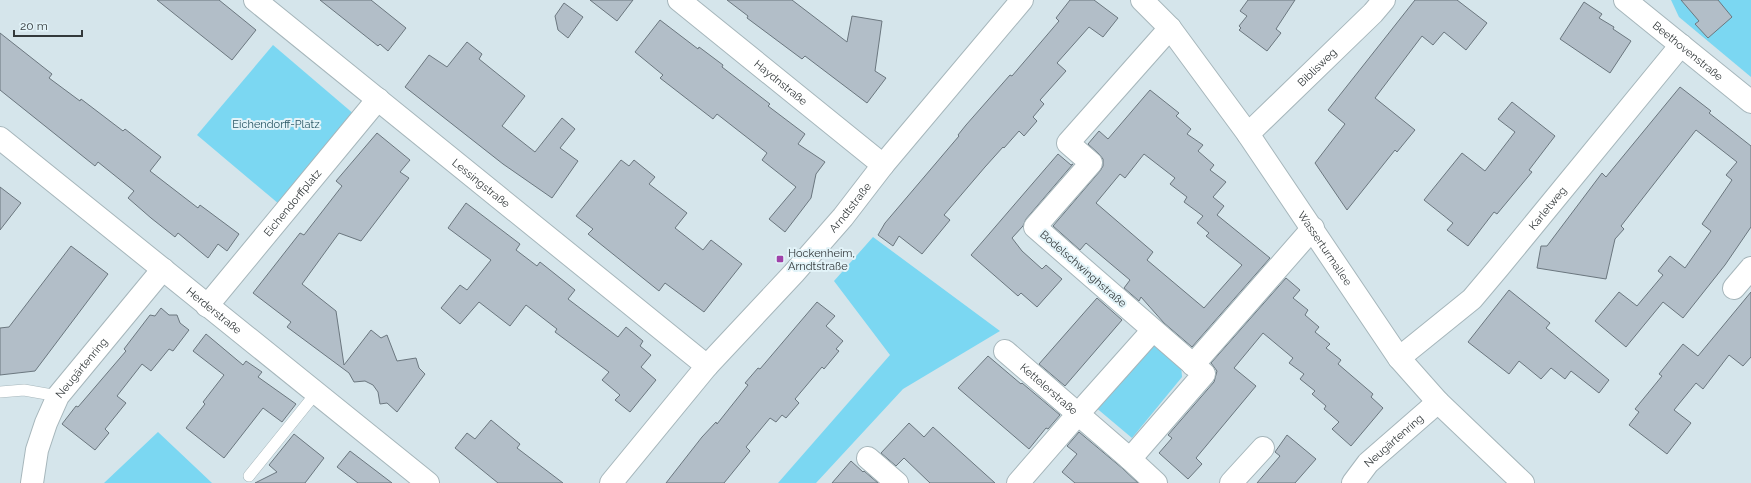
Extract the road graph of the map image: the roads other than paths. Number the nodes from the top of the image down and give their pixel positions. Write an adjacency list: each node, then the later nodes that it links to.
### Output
1 (255, 0): 9 (street, Lessingstraße)
2 (680, 0): 13 (street, Haydnstraße)
3 (1022, 0): 13 (street, Arndtstraße)
4 (1142, 0): 7 (street, Wasserturmallee)
5 (1384, 0): 11 (street, Biblisweg)
6 (1625, 0): 8 (street, Beethovenstraße)
7 (1170, 28): 11 (street, Wasserturmallee); 19 (street, Bodelschwinghstraße)
8 (1681, 45): 10 (street, Beethovenstraße); 21 (street, Karletweg)
9 (378, 99): 18 (street, Eichendorffplatz); 23 (street, Lessingstraße)
10 (1751, 102)
11 (1248, 134): 14 (street, Wasserturmallee)
12 (0, 138): 16 (street, Herderstraße)
13 (883, 165): 23 (street, Arndtstraße)
14 (1313, 228): 21 (street, Wasserturmallee); 22 (street)
15 (1751, 268): 17 (street)
16 (164, 269): 18 (street, Herderstraße); 26 (street, Neugärtenring)
17 (1734, 288)
18 (207, 306): 25 (street, Herderstraße)
19 (1153, 330): 22 (street, Bodelschwinghstraße); 28 (street)
20 (1005, 351): 28 (street, Kettelerstraße)
21 (1399, 358): 27 (street, Wasserturmallee)
22 (1193, 365): 31 (street, Bodelschwinghstraße)
23 (708, 366): 35 (street, Arndtstraße)
24 (0, 392): 26 (lane)
25 (316, 393): 32 (lane); 34 (street, Herderstraße)
26 (58, 396): 33 (street, Neugärtenring)
27 (1438, 402): 40 (street, Neugärtenring); 41 (street, Wasserturmallee)
28 (1078, 414): 31 (street); 37 (street, Kettelerstraße)
29 (1263, 448): 39 (street)
30 (868, 458): 36 (street)
31 (1130, 459): 38 (street)
32 (249, 476)
33 (32, 483)
34 (428, 483)
35 (611, 483)
36 (897, 483)
37 (1018, 483)
38 (1156, 483)
39 (1231, 483)
40 (1353, 483)
41 (1523, 483)

